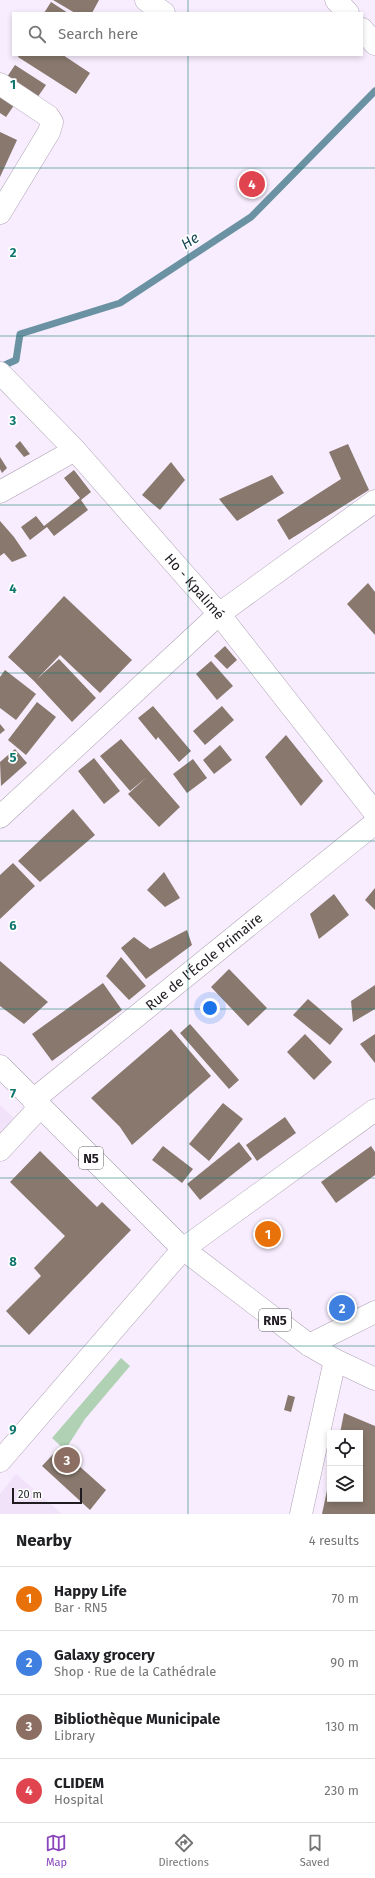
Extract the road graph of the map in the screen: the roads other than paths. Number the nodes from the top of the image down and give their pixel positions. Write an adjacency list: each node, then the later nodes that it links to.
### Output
1 (146, 0): 3 (street)
2 (336, 0): 4 (street)
3 (163, 12)
4 (347, 12)
5 (0, 84): 6 (street)
6 (0, 213)
7 (0, 373): 8 (street, Ho - Kpalimé)
8 (75, 450): 9 (street); 11 (street, Ho - Kpalimé)
9 (0, 492)
10 (375, 501): 11 (street)
11 (219, 614): 12 (street, Ho - Kpalimé); 13 (street)
12 (375, 814)
13 (0, 817)
14 (375, 823): 16 (street, Rue de l'École Primaire)
15 (0, 1066): 16 (street, N5)
16 (37, 1103): 18 (street, Rue de l'École Primaire); 19 (street, N5)
17 (375, 1110): 19 (street)
18 (0, 1150)
19 (183, 1249): 21 (street, RN5 / RN5); 24 (street)
20 (375, 1312): 21 (street)
21 (309, 1345): 22 (street, RN5 / RN5)
22 (335, 1360): 23 (street, RN5 / RN5); 25 (street)
23 (375, 1379)
24 (0, 1461)
25 (301, 1514)

